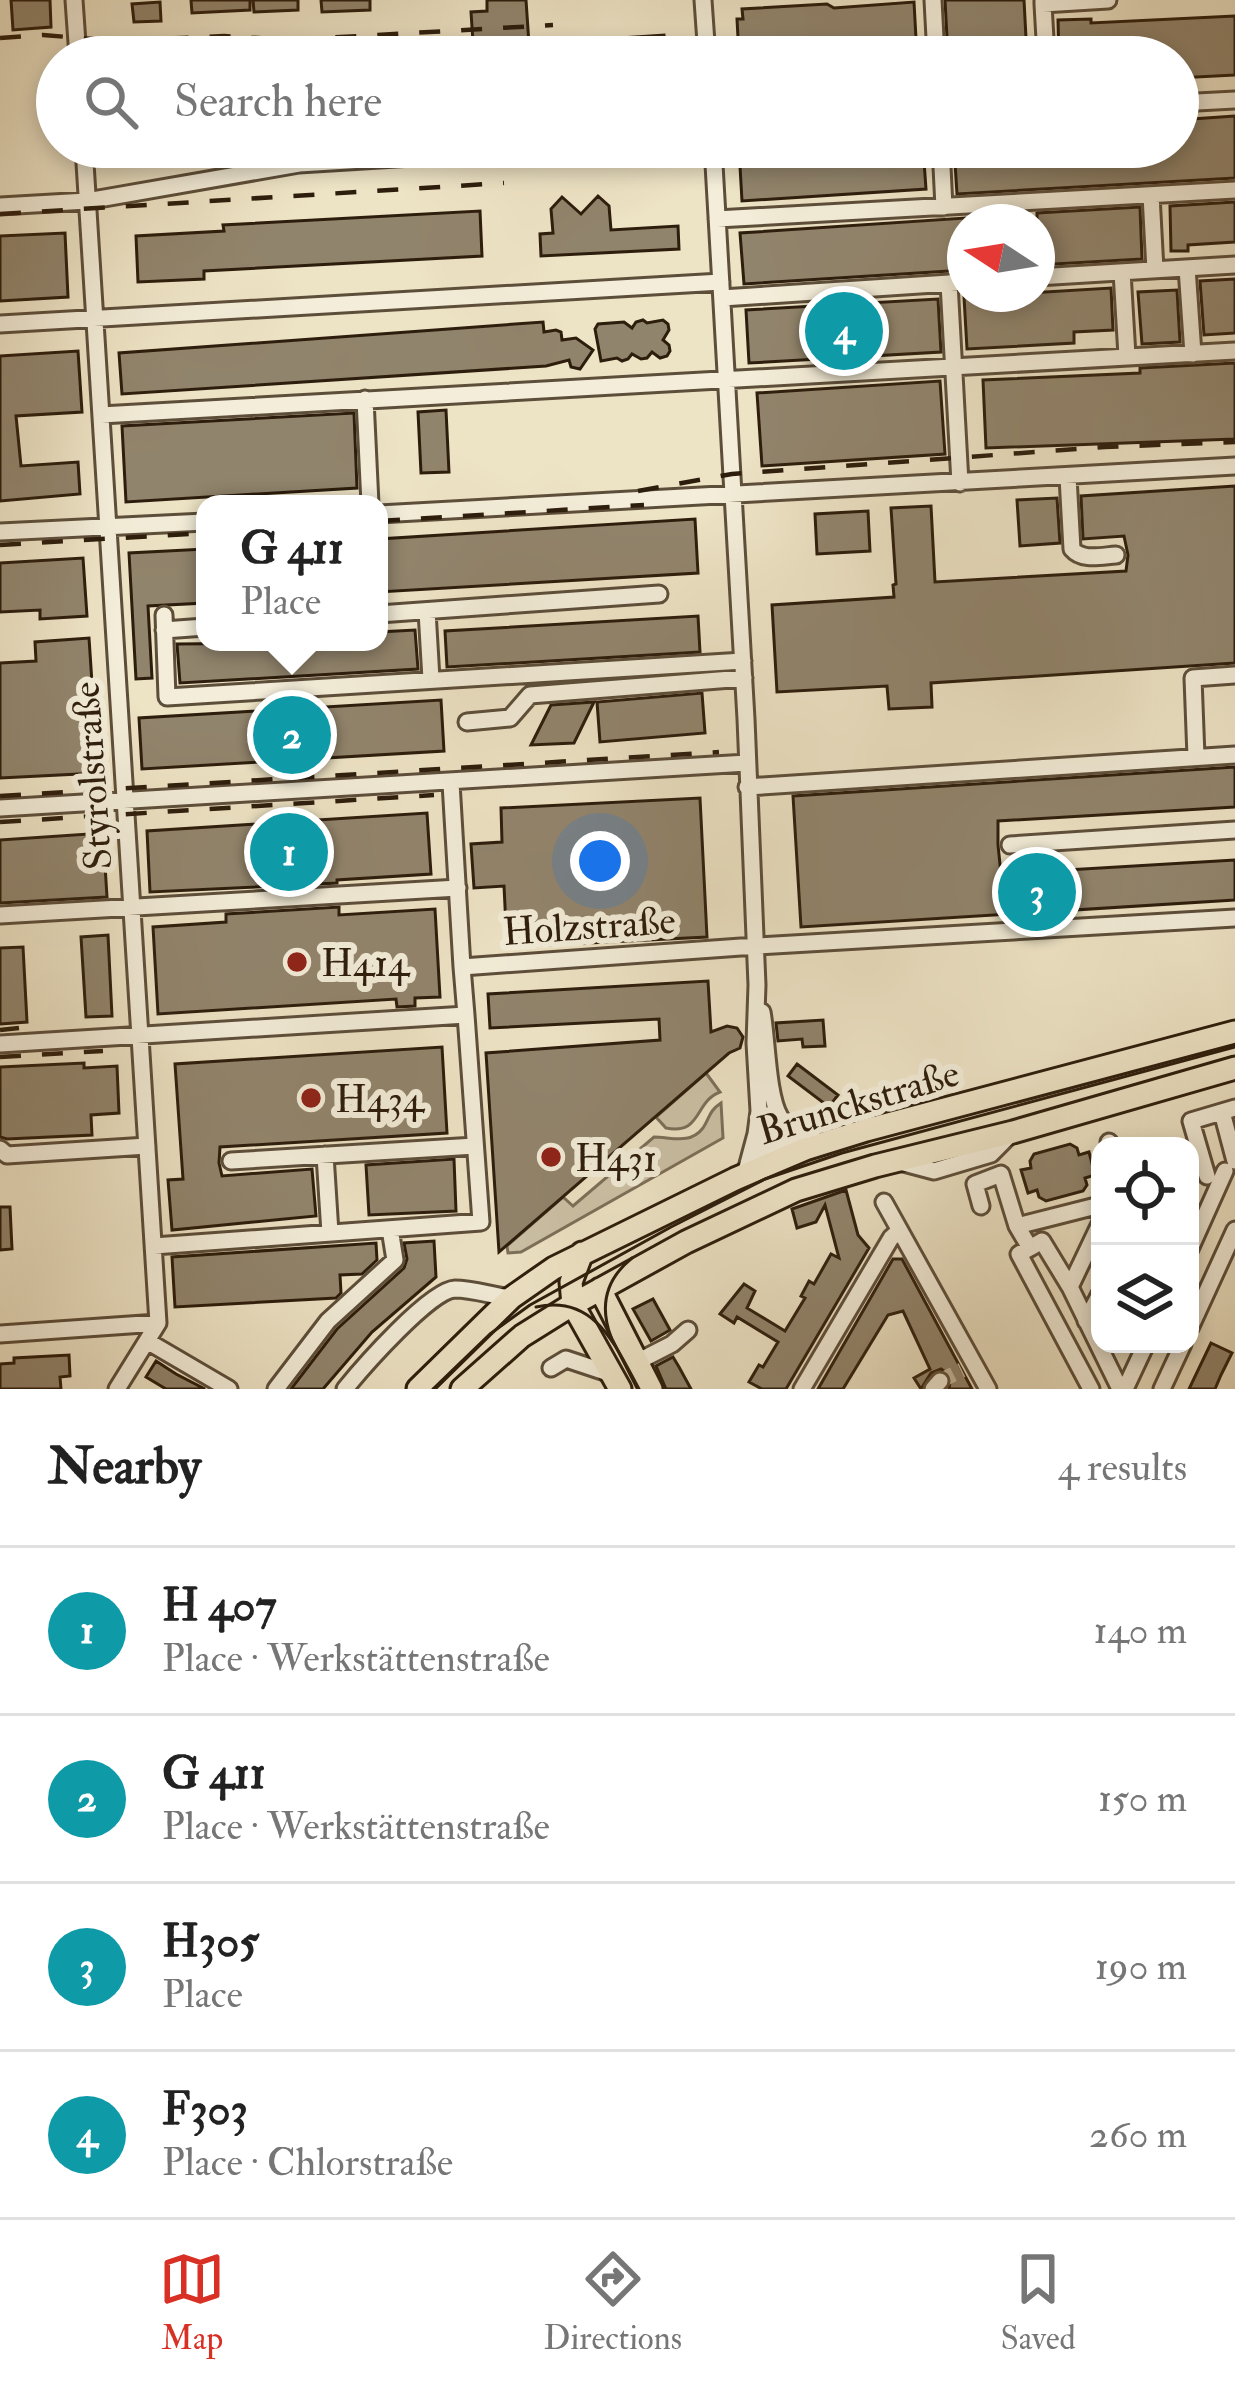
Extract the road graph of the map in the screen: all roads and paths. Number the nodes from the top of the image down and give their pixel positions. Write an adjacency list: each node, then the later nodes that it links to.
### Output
1 (74, 0): 6 (street)
2 (703, 0): 7 (street)
3 (933, 0): 8 (street)
4 (1108, 0): 5 (street)
5 (1043, 2): 9 (street)
6 (77, 36)
7 (706, 36)
8 (935, 36)
9 (1045, 36)
10 (1235, 100): 11 (street)
11 (1199, 103)
12 (85, 168): 18 (street, Styrolstraße)
13 (275, 168): 18 (street)
14 (713, 168): 21 (street)
15 (942, 168): 20 (street)
16 (1235, 190): 17 (street)
17 (1151, 195): 20 (street); 24 (street)
18 (87, 201): 19 (street); 30 (street, Styrolstraße)
19 (0, 206)
20 (944, 207): 21 (street)
21 (717, 219): 28 (street)
22 (1235, 265): 23 (street)
23 (1187, 268): 24 (street); 33 (street)
24 (1155, 270): 25 (street)
25 (1122, 272): 26 (street); 34 (street)
26 (1055, 276)
27 (947, 282): 28 (street)
28 (721, 290): 30 (street); 36 (street)
29 (956, 312): 35 (street)
30 (94, 318): 31 (street); 38 (street, Styrolstraße)
31 (0, 324)
32 (1235, 351): 33 (street)
33 (1193, 354): 34 (street)
34 (1127, 356): 35 (street)
35 (954, 366): 36 (street); 41 (street)
36 (727, 378): 37 (street); 42 (street)
37 (365, 399): 38 (street); 43 (street)
38 (100, 415): 46 (street, Styrolstraße)
39 (1235, 466): 40 (street)
40 (1068, 478): 41 (street); 48 (street)
41 (961, 483): 42 (street)
42 (734, 494): 44 (street); 53 (street)
43 (370, 495)
44 (388, 513)
45 (196, 522): 46 (street)
46 (108, 526): 47 (street); 62 (street, Styrolstraße)
47 (0, 532)
48 (1116, 555)
49 (659, 594): 50 (street)
50 (427, 611): 51 (street); 55 (street)
51 (388, 613)
52 (196, 626): 55 (street)
53 (743, 669): 55 (street); 56 (street); 59 (street)
54 (1235, 675): 58 (street)
55 (431, 679)
56 (467, 722)
57 (1235, 755): 58 (street)
58 (1196, 757): 61 (street)
59 (747, 763): 60 (street); 61 (street)
60 (452, 783): 62 (street); 66 (street)
61 (747, 787): 70 (street)
62 (124, 800): 63 (street); 67 (street, Styrolstraße)
63 (0, 808)
64 (1235, 830): 65 (street)
65 (1010, 845)
66 (458, 888): 67 (street); 71 (street)
67 (133, 908): 68 (street); 74 (street, Styrolstraße)
68 (0, 915)
69 (1235, 918): 70 (street, Holzstraße)
70 (755, 946): 71 (street, Holzstraße); 75 (street)
71 (462, 967): 72 (street, Holzstraße)
72 (466, 1015): 74 (street); 80 (street, Holzstraße)
73 (1235, 1032): 81 (main road, Brunckstraße)
74 (142, 1035): 76 (street); 79 (street, Styrolstraße)
75 (761, 1037): 81 (street); 86 (street)
76 (0, 1044)
77 (1235, 1069): 102 (main road, Brunckstraße)
78 (1228, 1110): 85 (street); 85 (street)
79 (147, 1146): 82 (street); 97 (street, Styrolstraße)
80 (475, 1146): 83 (street); 91 (street, Holzstraße)
81 (812, 1146): 86 (main road, Brunckstraße)
82 (0, 1149)
83 (325, 1155): 84 (street); 94 (street)
84 (231, 1161)
85 (1226, 1169): 96 (street)
86 (745, 1174): 100 (main road, Brunckstraße)
87 (884, 1202): 92 (street)
88 (981, 1206): 90 (street)
89 (1091, 1207): 90 (street)
90 (1017, 1226): 98 (street)
91 (390, 1229): 94 (street); 121 (street)
92 (899, 1231): 126 (street); 127 (street)
93 (1235, 1231): 99 (street)
94 (330, 1233): 97 (street)
95 (1091, 1243): 101 (street)
96 (1192, 1245)
97 (154, 1246): 108 (street, Styrolstraße)
98 (1030, 1248): 101 (street); 128 (street)
99 (1230, 1252): 106 (street)
100 (582, 1253): 103 (main road, Brunckstraße); 104 (main road)
101 (1070, 1286): 107 (street)
102 (600, 1289): 104 (main road, Brunckstraße); 116 (main road)
103 (511, 1298): 122 (street); 123 (main road, Brunckstraße)
104 (573, 1305): 118 (main road); 124 (main road, Brunckstraße)
105 (1091, 1311): 107 (street)
106 (1199, 1311)
107 (1086, 1321): 109 (street)
108 (158, 1323): 111 (street); 112 (street)
109 (1091, 1328)
110 (688, 1330): 116 (street)
111 (0, 1334)
112 (147, 1341): 119 (street); 120 (street)
113 (1108, 1353): 129 (street)
114 (1141, 1353): 129 (street)
115 (1179, 1353): 130 (street)
116 (637, 1362): 125 (main road)
117 (551, 1368): 118 (street)
118 (616, 1381)
119 (117, 1389)
120 (229, 1389)
121 (276, 1389)
122 (345, 1389)
123 (418, 1389)
124 (462, 1389)
125 (651, 1389)
126 (802, 1389)
127 (988, 1389)
128 (1091, 1389)
129 (1122, 1389)
130 (1162, 1389)

